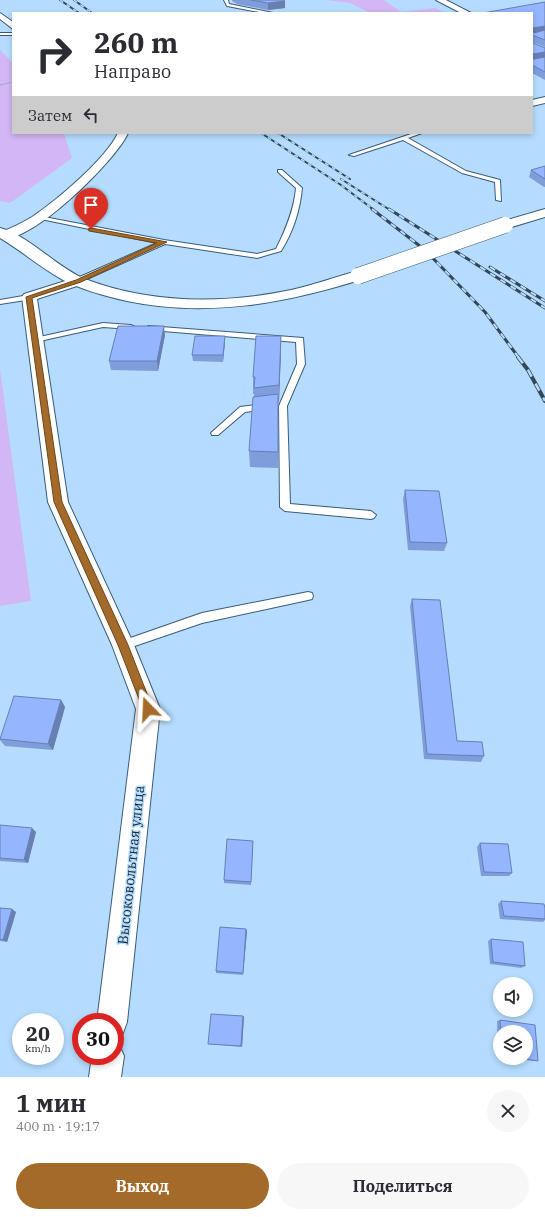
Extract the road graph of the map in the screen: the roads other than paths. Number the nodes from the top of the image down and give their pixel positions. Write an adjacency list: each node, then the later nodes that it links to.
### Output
1 (226, 0): 3 (lane)
2 (440, 0): 4 (street)
3 (266, 12)
4 (465, 12)
5 (0, 15): 6 (street)
6 (12, 25)
7 (0, 34): 8 (lane)
8 (12, 34)
9 (545, 100): 10 (street)
10 (533, 103)
11 (123, 134): 18 (street)
12 (416, 134): 13 (lane)
13 (403, 138): 14 (lane); 16 (lane)
14 (352, 155)
15 (280, 171): 20 (lane)
16 (499, 200)
17 (545, 213): 21 (main road, bridge)
18 (39, 218): 19 (street); 20 (lane)
19 (3, 234): 21 (main road)
20 (164, 242): 21 (lane)
21 (78, 281): 22 (street)
22 (29, 297): 23 (lane); 24 (street)
23 (0, 302)
24 (35, 340): 25 (lane); 29 (street)
25 (283, 406): 26 (lane); 27 (lane)
26 (215, 433)
27 (371, 515)
28 (308, 596): 29 (lane)
29 (123, 645): 30 (street, Высоковольтная улица)
30 (113, 1013)
31 (107, 1065): 32 (street)
32 (105, 1077)

